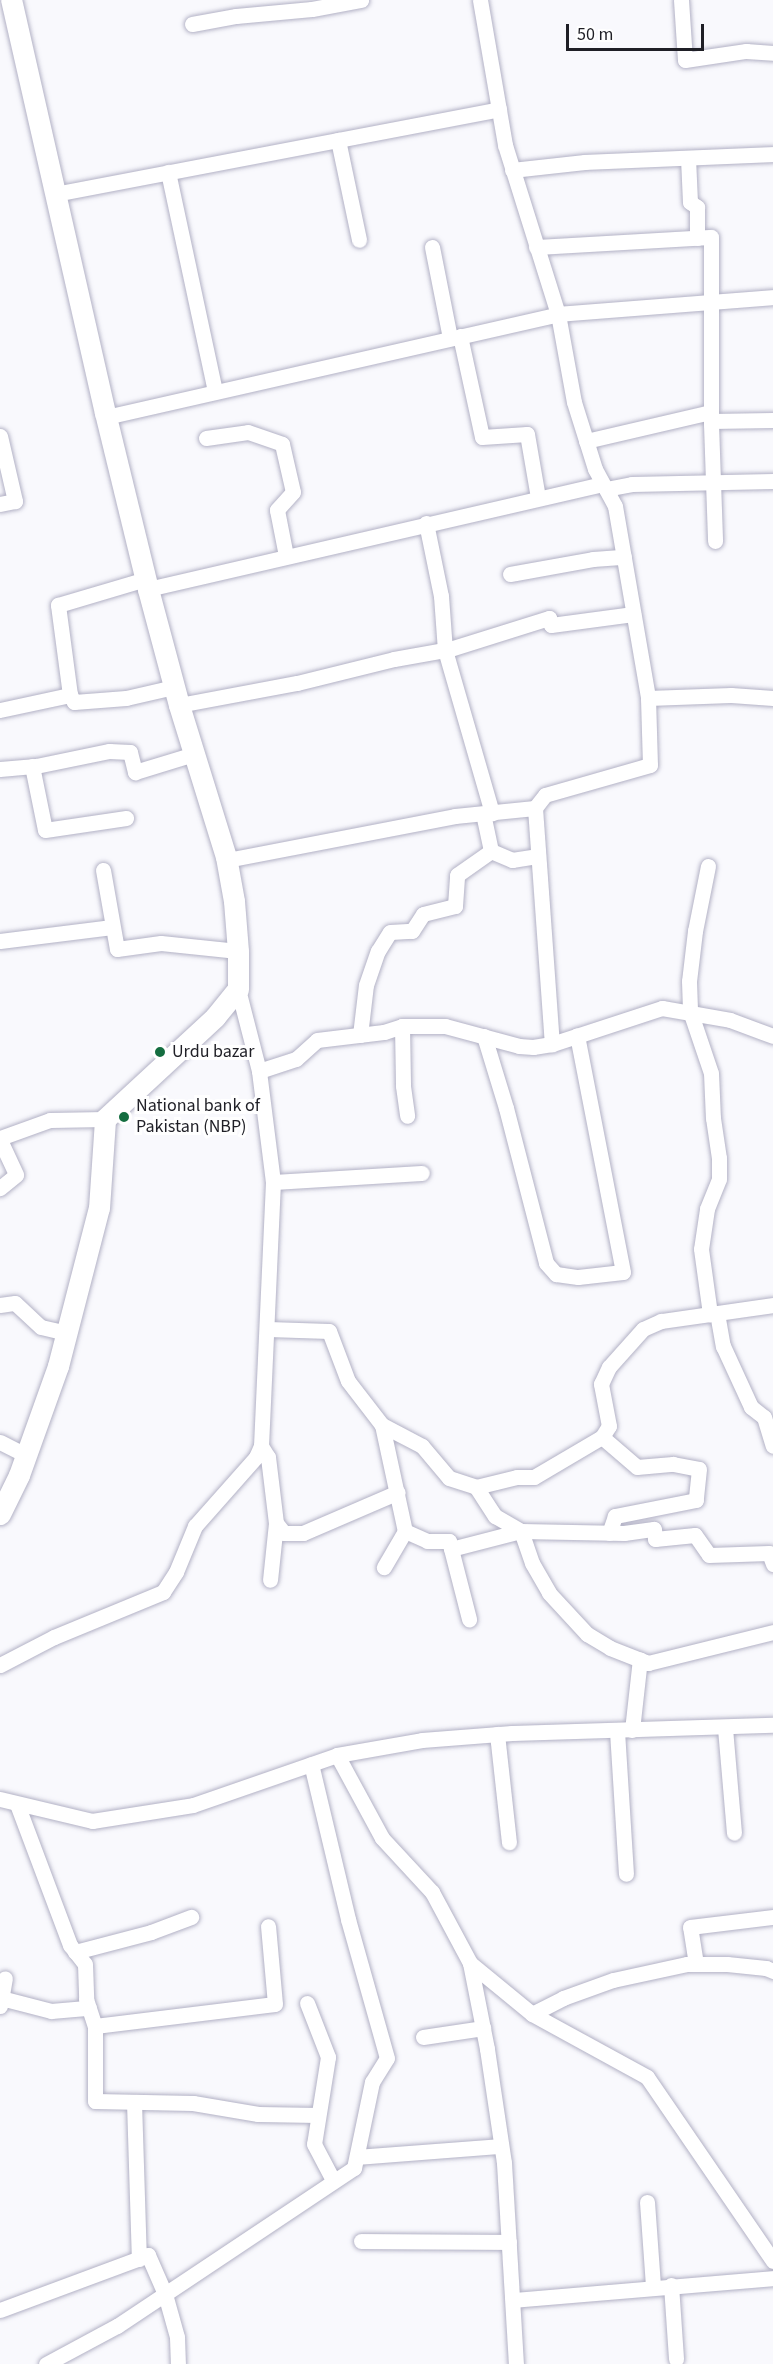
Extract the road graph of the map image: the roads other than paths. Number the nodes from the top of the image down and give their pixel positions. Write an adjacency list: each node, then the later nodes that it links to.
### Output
1 (11, 0): 13 (main road)
2 (361, 0): 5 (street)
3 (480, 0): 7 (street)
4 (681, 0): 6 (street)
5 (192, 24)
6 (773, 53)
7 (499, 109): 8 (street); 11 (street)
8 (338, 140): 12 (street); 15 (street)
9 (773, 154): 10 (street)
10 (688, 158): 11 (street); 14 (street)
11 (512, 170): 17 (street)
12 (168, 172): 13 (street); 22 (street)
13 (55, 194): 24 (main road)
14 (697, 238): 17 (street); 19 (street)
15 (359, 240)
16 (432, 247): 21 (street)
17 (536, 247): 20 (street)
18 (773, 297): 19 (street)
19 (712, 302): 20 (street); 23 (street)
20 (558, 314): 21 (street); 28 (street)
21 (455, 337): 22 (street); 32 (street)
22 (215, 392): 24 (street)
23 (711, 416): 25 (street); 28 (street); 29 (street)
24 (106, 417): 39 (main road)
25 (773, 420)
26 (0, 436): 33 (street)
27 (206, 438): 36 (street)
28 (586, 441): 31 (street)
29 (713, 482): 30 (street); 31 (street); 35 (street)
30 (773, 482)
31 (604, 486): 32 (street); 37 (street)
32 (538, 498): 34 (street)
33 (0, 504)
34 (426, 523): 36 (street); 41 (street)
35 (715, 541)
36 (286, 556): 39 (street)
37 (624, 557): 38 (street); 40 (street)
38 (510, 574)
39 (147, 584): 42 (street); 43 (main road)
40 (633, 614): 41 (street); 44 (street)
41 (445, 650): 43 (street); 51 (street)
42 (70, 695): 43 (street); 46 (street)
43 (176, 696): 47 (main road)
44 (648, 698): 45 (street); 50 (street)
45 (773, 698)
46 (0, 710)
47 (194, 754): 48 (street); 55 (main road)
48 (32, 766): 49 (street); 52 (street)
49 (0, 769)
50 (535, 808): 51 (street); 54 (street)
51 (487, 813): 53 (street); 55 (street)
52 (126, 819)
53 (491, 851): 54 (street); 64 (street)
54 (537, 856): 68 (street)
55 (227, 861): 60 (main road)
56 (708, 866): 62 (street)
57 (103, 870): 58 (street)
58 (112, 927): 59 (street); 60 (street)
59 (0, 941)
60 (238, 951): 61 (main road)
61 (238, 989): 69 (street); 71 (main road)
62 (690, 1011): 65 (street); 67 (street); 78 (street)
63 (402, 1026): 64 (street); 66 (street); 70 (street)
64 (360, 1035): 69 (street)
65 (577, 1035): 66 (street); 68 (street)
66 (484, 1036): 68 (street)
67 (773, 1036)
68 (552, 1044)
69 (259, 1071): 74 (street)
70 (407, 1116)
71 (105, 1119): 72 (street); 80 (main road)
72 (0, 1139): 75 (street)
73 (422, 1173): 74 (street)
74 (273, 1182): 79 (street)
75 (0, 1188)
76 (0, 1305): 80 (street)
77 (773, 1305): 78 (street)
78 (714, 1314): 82 (street); 85 (street)
79 (267, 1329): 81 (street); 84 (street)
80 (67, 1333): 86 (main road)
81 (382, 1425): 87 (street); 88 (street)
82 (602, 1437): 87 (street); 93 (street)
83 (0, 1442): 86 (street)
84 (261, 1446): 90 (street); 101 (street)
85 (773, 1446)
86 (26, 1455): 89 (main road)
87 (476, 1486): 92 (street)
88 (398, 1492): 90 (street); 91 (street)
89 (0, 1514)
90 (276, 1523): 97 (street)
91 (405, 1531): 94 (street); 96 (street)
92 (521, 1531): 93 (street); 94 (street); 100 (street)
93 (609, 1533): 95 (street)
94 (451, 1549): 98 (street)
95 (773, 1564)
96 (384, 1567)
97 (270, 1580)
98 (469, 1619)
99 (773, 1632): 100 (street)
100 (640, 1659): 104 (street)
101 (0, 1665)
102 (773, 1725): 103 (street)
103 (725, 1728): 104 (street); 110 (street)
104 (624, 1731): 105 (street); 112 (street)
105 (497, 1734): 106 (street); 111 (street)
106 (337, 1755): 107 (street); 117 (street)
107 (311, 1764): 109 (street); 131 (street)
108 (0, 1800): 109 (street)
109 (17, 1804): 116 (street)
110 (734, 1833)
111 (509, 1842)
112 (626, 1874)
113 (191, 1917): 116 (street)
114 (773, 1917): 118 (street)
115 (268, 1926): 125 (street)
116 (75, 1952): 123 (street)
117 (470, 1963): 124 (street); 126 (street)
118 (696, 1964): 119 (street); 124 (street)
119 (773, 1971)
120 (5, 1978): 121 (street)
121 (1, 2002): 123 (street)
122 (307, 2003): 129 (street)
123 (89, 2008): 125 (street)
124 (532, 2014): 137 (street)
125 (95, 2026): 128 (street)
126 (483, 2028): 127 (street); 130 (street)
127 (423, 2037)
128 (134, 2102): 129 (street); 136 (street)
129 (318, 2115): 132 (street)
130 (501, 2146): 131 (street); 135 (street)
131 (357, 2157): 132 (street)
132 (333, 2180): 141 (street)
133 (647, 2202): 140 (street)
134 (361, 2241): 135 (street)
135 (509, 2242): 142 (street)
136 (139, 2259): 141 (street); 143 (street)
137 (773, 2260)
138 (773, 2278): 139 (street)
139 (671, 2285): 140 (street); 144 (street)
140 (652, 2286): 142 (street)
141 (165, 2294): 145 (street); 146 (street)
142 (513, 2300): 147 (street)
143 (0, 2310)
144 (676, 2359)
145 (46, 2364)
146 (177, 2364)
147 (516, 2364)

